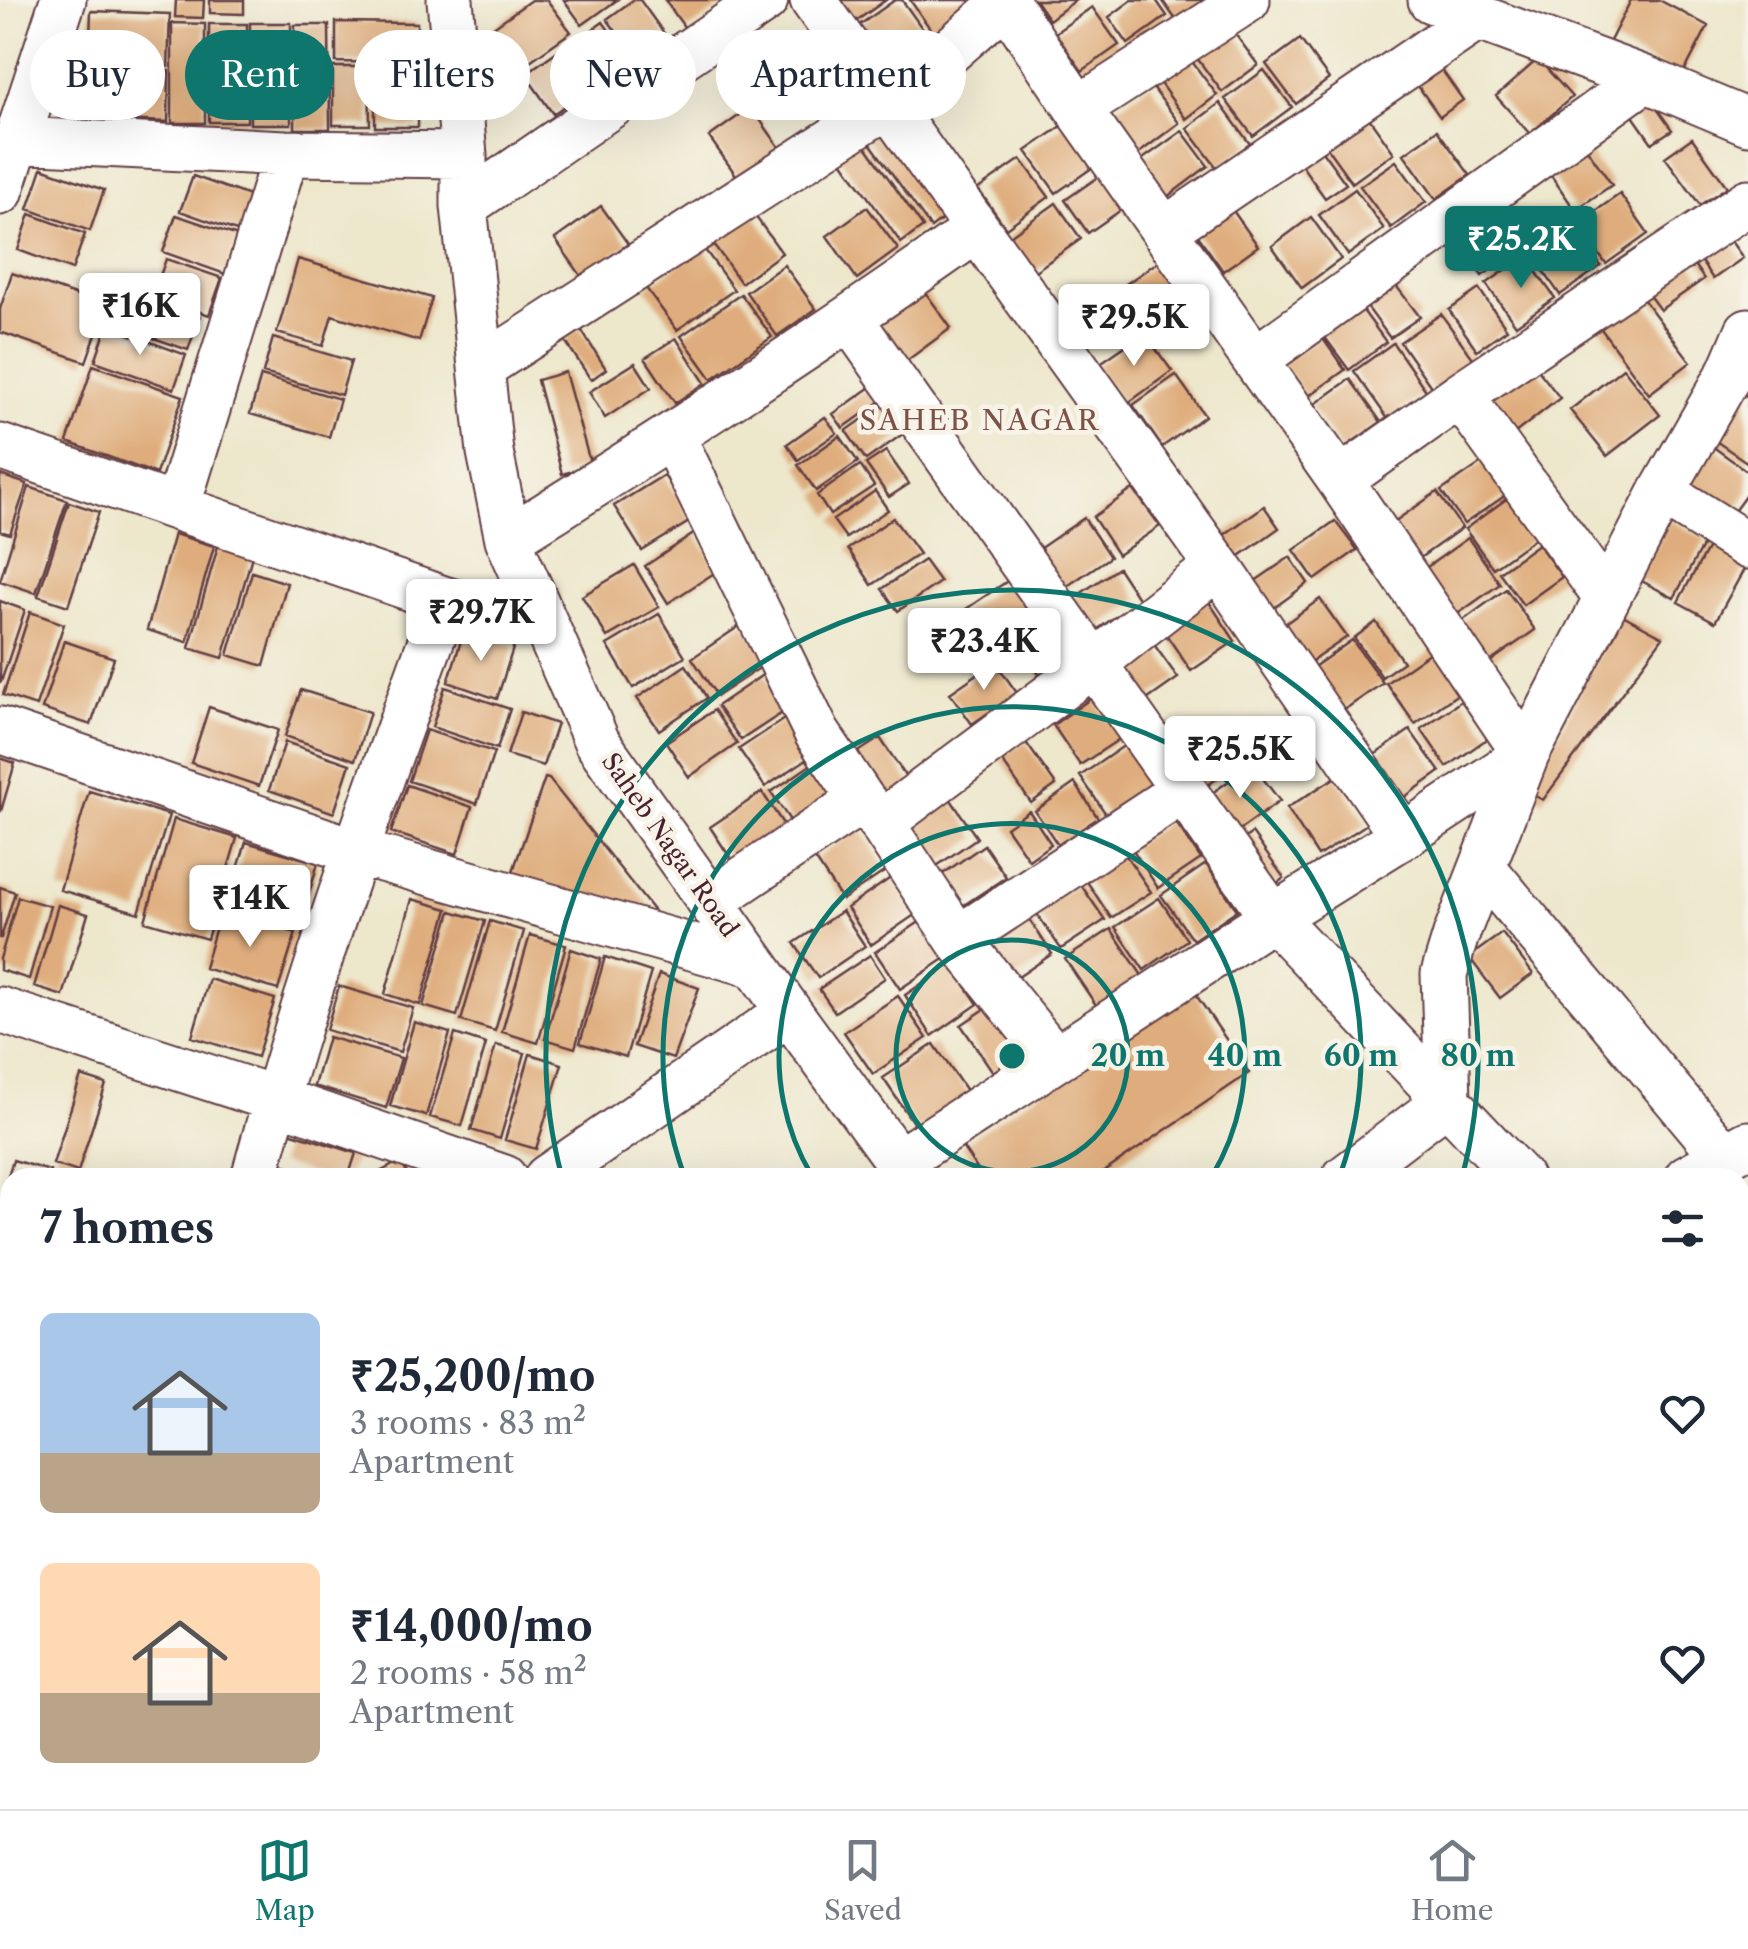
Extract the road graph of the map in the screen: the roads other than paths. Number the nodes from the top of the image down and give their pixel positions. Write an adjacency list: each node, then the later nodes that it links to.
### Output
1 (63, 0): 16 (street)
2 (765, 0): 21 (street)
3 (814, 0): 9 (street)
4 (1006, 0): 10 (street); 12 (street)
5 (1247, 0): 12 (street)
6 (1432, 0): 8 (street)
7 (460, 6): 18 (street, Saheb Nagar Road)
8 (1477, 18): 11 (street); 23 (street)
9 (836, 30)
10 (966, 36)
11 (1645, 79): 15 (street); 25 (street)
12 (1078, 109): 23 (street)
13 (864, 120): 27 (street)
14 (900, 120): 22 (street)
15 (1748, 122)
16 (18, 140): 17 (street); 19 (street)
17 (286, 153): 18 (street); 33 (street)
18 (464, 155): 21 (street, Saheb Nagar Road)
19 (0, 192)
20 (1748, 202): 28 (street)
21 (464, 206): 27 (street, Saheb Nagar Road)
22 (976, 230): 24 (street); 36 (street)
23 (1164, 230): 25 (street)
24 (850, 319): 29 (street); 40 (street)
25 (1256, 359): 31 (street)
26 (1742, 361): 32 (street)
27 (482, 367): 34 (street, Saheb Nagar Road)
28 (1460, 396): 31 (street); 37 (street)
29 (672, 436): 34 (street); 44 (street)
30 (0, 447): 33 (street)
31 (1340, 480): 42 (street)
32 (1662, 492): 35 (street); 37 (street)
33 (178, 507): 38 (street)
34 (508, 539): 39 (street, Saheb Nagar Road)
35 (1748, 546)
36 (1218, 566): 40 (street); 45 (street)
37 (1606, 597): 42 (street)
38 (446, 600): 39 (street); 46 (street)
39 (546, 626): 48 (street, Saheb Nagar Road)
40 (1093, 664): 43 (street); 44 (street)
41 (0, 730): 46 (street)
42 (1526, 756): 45 (street); 47 (street)
43 (1182, 791): 49 (street); 50 (street)
44 (871, 811): 48 (street); 50 (street)
45 (1403, 836): 49 (street)
46 (354, 851): 51 (street); 55 (street)
47 (1483, 868): 56 (street); 57 (street)
48 (711, 901): 51 (street, Saheb Nagar Road)
49 (1272, 917): 54 (street); 56 (street)
50 (958, 939): 54 (street)
51 (755, 965): 53 (street, Saheb Nagar Road)
52 (0, 1010): 55 (street)
53 (788, 1012): 60 (street); 61 (street, Saheb Nagar Road)
54 (1056, 1059): 62 (street)
55 (275, 1099): 58 (street); 59 (street)
56 (1448, 1100): 63 (street); 64 (street)
57 (1720, 1160)
58 (257, 1168)
59 (475, 1168)
60 (562, 1168)
61 (903, 1168)
62 (907, 1168)
63 (1358, 1168)
64 (1511, 1168)

